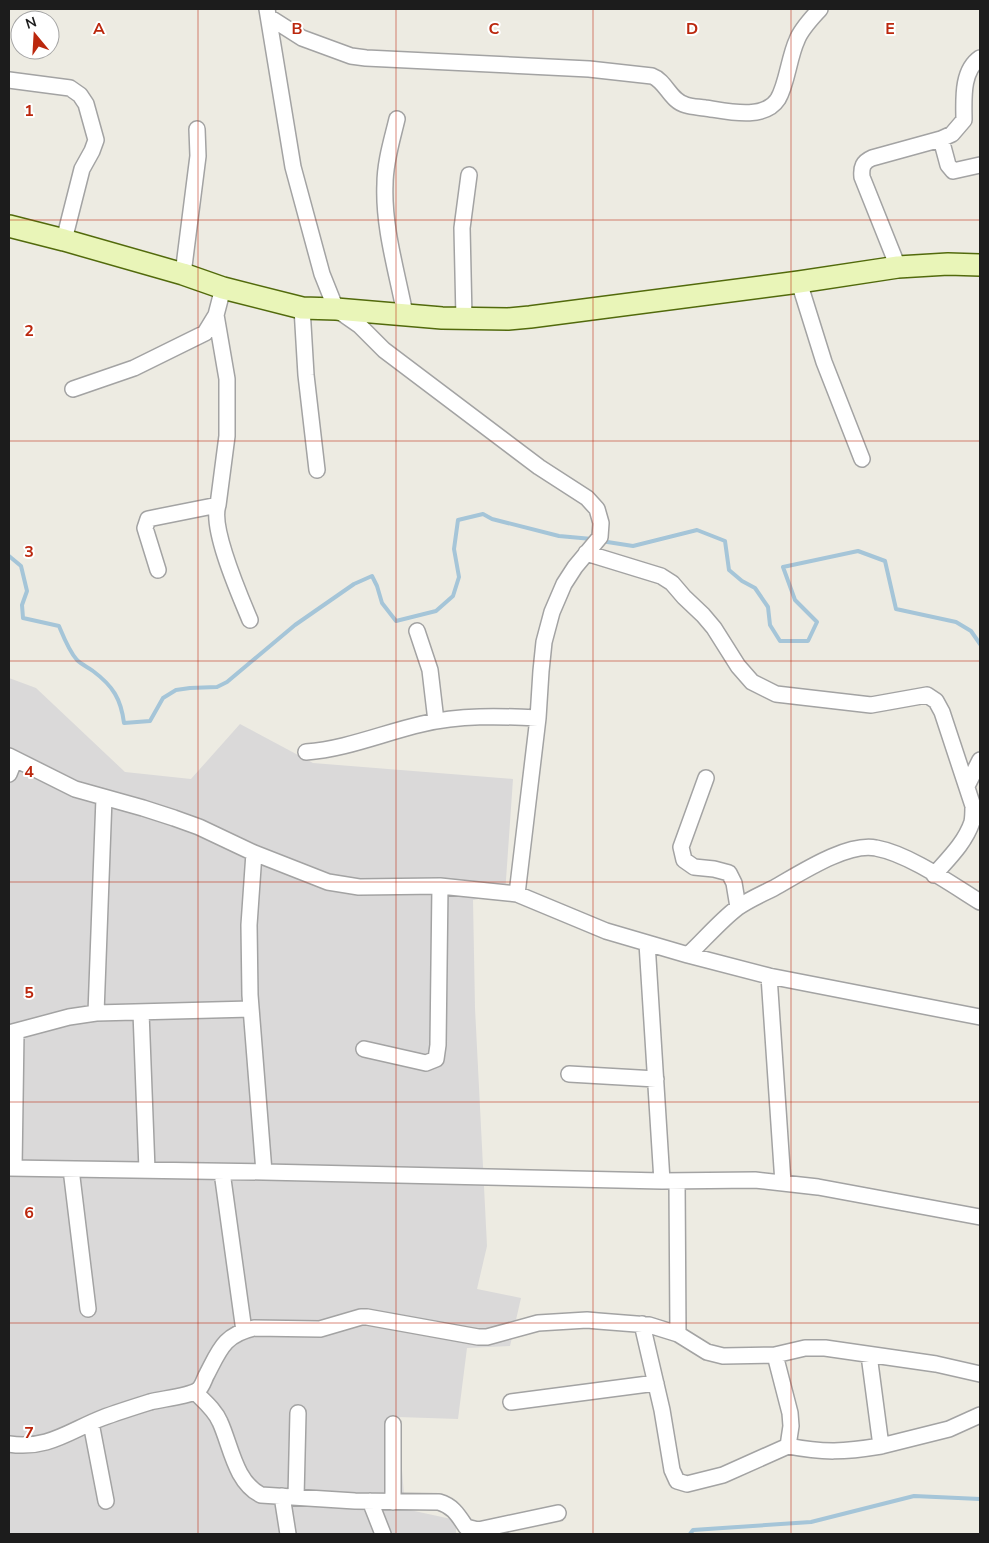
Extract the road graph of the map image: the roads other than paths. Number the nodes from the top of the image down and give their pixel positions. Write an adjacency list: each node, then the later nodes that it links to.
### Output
1 (820, 9): 2 (street)
2 (268, 13): 18 (street)
3 (980, 58): 7 (street)
4 (9, 80): 11 (street)
5 (397, 119): 19 (street)
6 (197, 129): 14 (street)
7 (941, 139): 8 (street); 13 (street)
8 (980, 165)
9 (468, 175): 21 (street)
10 (9, 226): 11 (street)
11 (64, 240): 14 (street)
12 (980, 265): 13 (street)
13 (898, 267): 15 (street)
14 (183, 274): 16 (street)
15 (799, 282): 21 (street); 23 (street)
16 (224, 288): 17 (street); 20 (street)
17 (302, 308): 18 (street); 24 (street)
18 (336, 309): 19 (street); 26 (street)
19 (406, 314): 21 (street)
20 (216, 315): 22 (street); 25 (street)
21 (464, 318)
22 (73, 389)
23 (862, 460)
24 (317, 470)
25 (218, 505): 27 (street); 28 (street)
26 (586, 553): 30 (street); 36 (street)
27 (158, 570)
28 (250, 620)
29 (417, 631): 31 (street)
30 (538, 718): 31 (street); 41 (street)
31 (436, 721): 32 (street)
32 (306, 752)
33 (980, 760): 36 (street)
34 (11, 763): 37 (street)
35 (706, 778): 43 (street)
36 (967, 786): 39 (street)
37 (104, 798): 38 (street); 49 (street)
38 (254, 853): 40 (street); 47 (street)
39 (934, 875): 42 (street); 43 (street)
40 (440, 886): 41 (street); 52 (street)
41 (517, 894): 44 (street)
42 (980, 902)
43 (738, 908): 45 (street)
44 (647, 943): 45 (street); 54 (street)
45 (688, 955): 46 (street)
46 (769, 976): 50 (street); 61 (street)
47 (251, 1009): 48 (street); 59 (street)
48 (141, 1012): 49 (street); 57 (street)
49 (96, 1013): 51 (street)
50 (980, 1017)
51 (12, 1033): 55 (street)
52 (364, 1049)
53 (569, 1074): 54 (street)
54 (656, 1079): 60 (street)
55 (11, 1168): 56 (street)
56 (72, 1169): 57 (street); 63 (street)
57 (147, 1170): 58 (street)
58 (222, 1172): 59 (street); 65 (street)
59 (264, 1172): 60 (street)
60 (670, 1181): 61 (street); 66 (street)
61 (783, 1183): 62 (street)
62 (980, 1217)
63 (88, 1309)
64 (642, 1324): 65 (street); 66 (street); 70 (street)
65 (244, 1331): 71 (street)
66 (678, 1334): 67 (street)
67 (775, 1355): 68 (street); 78 (street)
68 (869, 1355): 69 (street); 79 (street)
69 (980, 1374)
70 (656, 1383): 72 (street); 78 (street)
71 (195, 1392): 75 (street); 80 (street)
72 (511, 1402)
73 (298, 1413): 80 (street)
74 (980, 1415): 79 (street)
75 (91, 1423): 77 (street); 81 (street)
76 (393, 1424): 83 (street)
77 (9, 1444)
78 (788, 1446): 79 (street)
79 (881, 1446)
80 (289, 1497): 82 (street); 85 (street)
81 (106, 1501)
82 (370, 1502): 83 (street); 86 (street)
83 (393, 1502): 84 (street)
84 (558, 1512)
85 (288, 1534)
86 (383, 1534)

